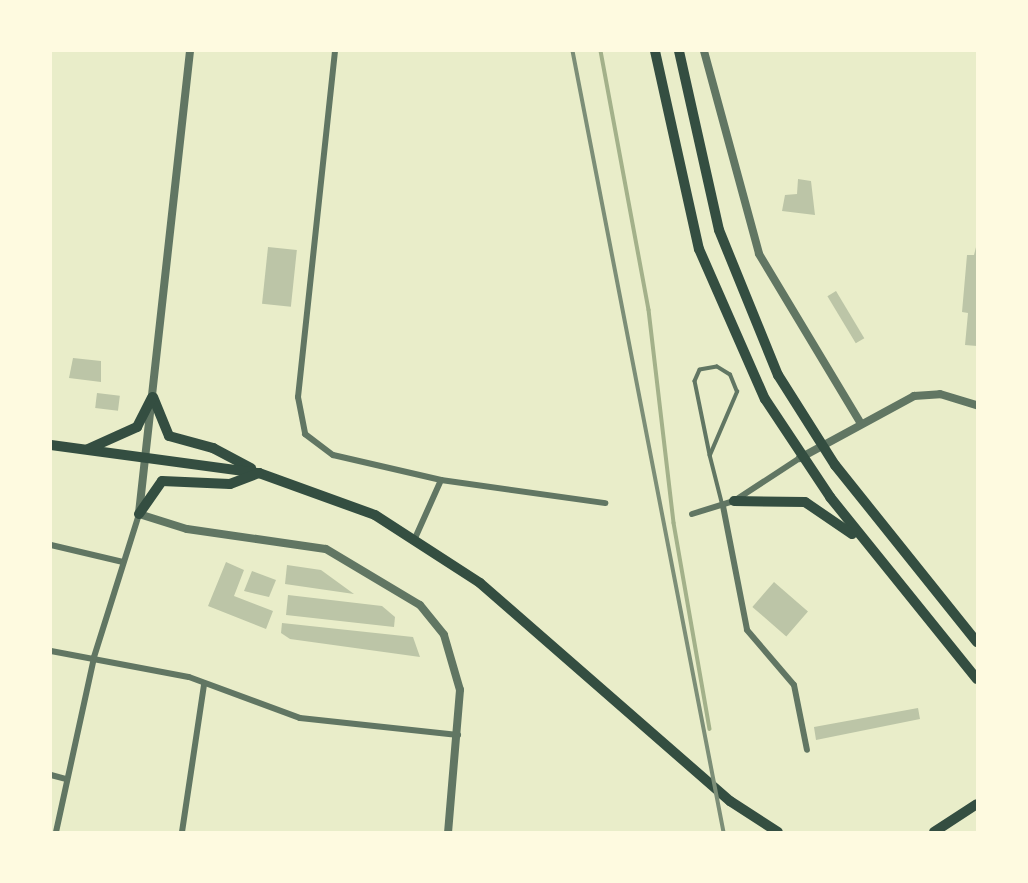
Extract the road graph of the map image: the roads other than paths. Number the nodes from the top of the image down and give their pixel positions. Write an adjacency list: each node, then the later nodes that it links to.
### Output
1 (190, 51): 6 (street)
2 (335, 51): 16 (street)
3 (655, 51): 14 (main road)
4 (679, 51): 10 (main road)
5 (704, 51): 8 (street)
6 (153, 397): 11 (main road); 12 (street); 15 (main road)
7 (977, 405): 8 (street)
8 (860, 422): 10 (street)
9 (51, 445): 11 (main road)
10 (821, 446): 14 (street); 26 (main road)
11 (88, 449): 12 (main road)
12 (146, 455): 15 (main road); 20 (street)
13 (710, 455): 13 (lane); 19 (lane)
14 (800, 458): 17 (street); 24 (main road)
15 (259, 473): 20 (main road); 22 (main road)
16 (441, 480): 18 (street); 22 (street)
17 (734, 501): 19 (street); 24 (main road)
18 (605, 503)
19 (723, 506): 21 (street); 32 (street)
20 (139, 514): 25 (street); 31 (street)
21 (692, 514)
22 (416, 536): 39 (main road)
23 (51, 545): 25 (street)
24 (868, 548): 29 (main road)
25 (123, 562): 28 (street)
26 (977, 642)
27 (51, 651): 28 (street)
28 (94, 657): 30 (street); 34 (street)
29 (977, 679)
30 (204, 684): 31 (street); 37 (street)
31 (459, 735): 38 (street)
32 (807, 750)
33 (51, 775): 34 (street)
34 (66, 779): 36 (street)
35 (976, 805): 40 (main road)
36 (56, 832)
37 (182, 832)
38 (447, 832)
39 (778, 832)
40 (934, 832)

